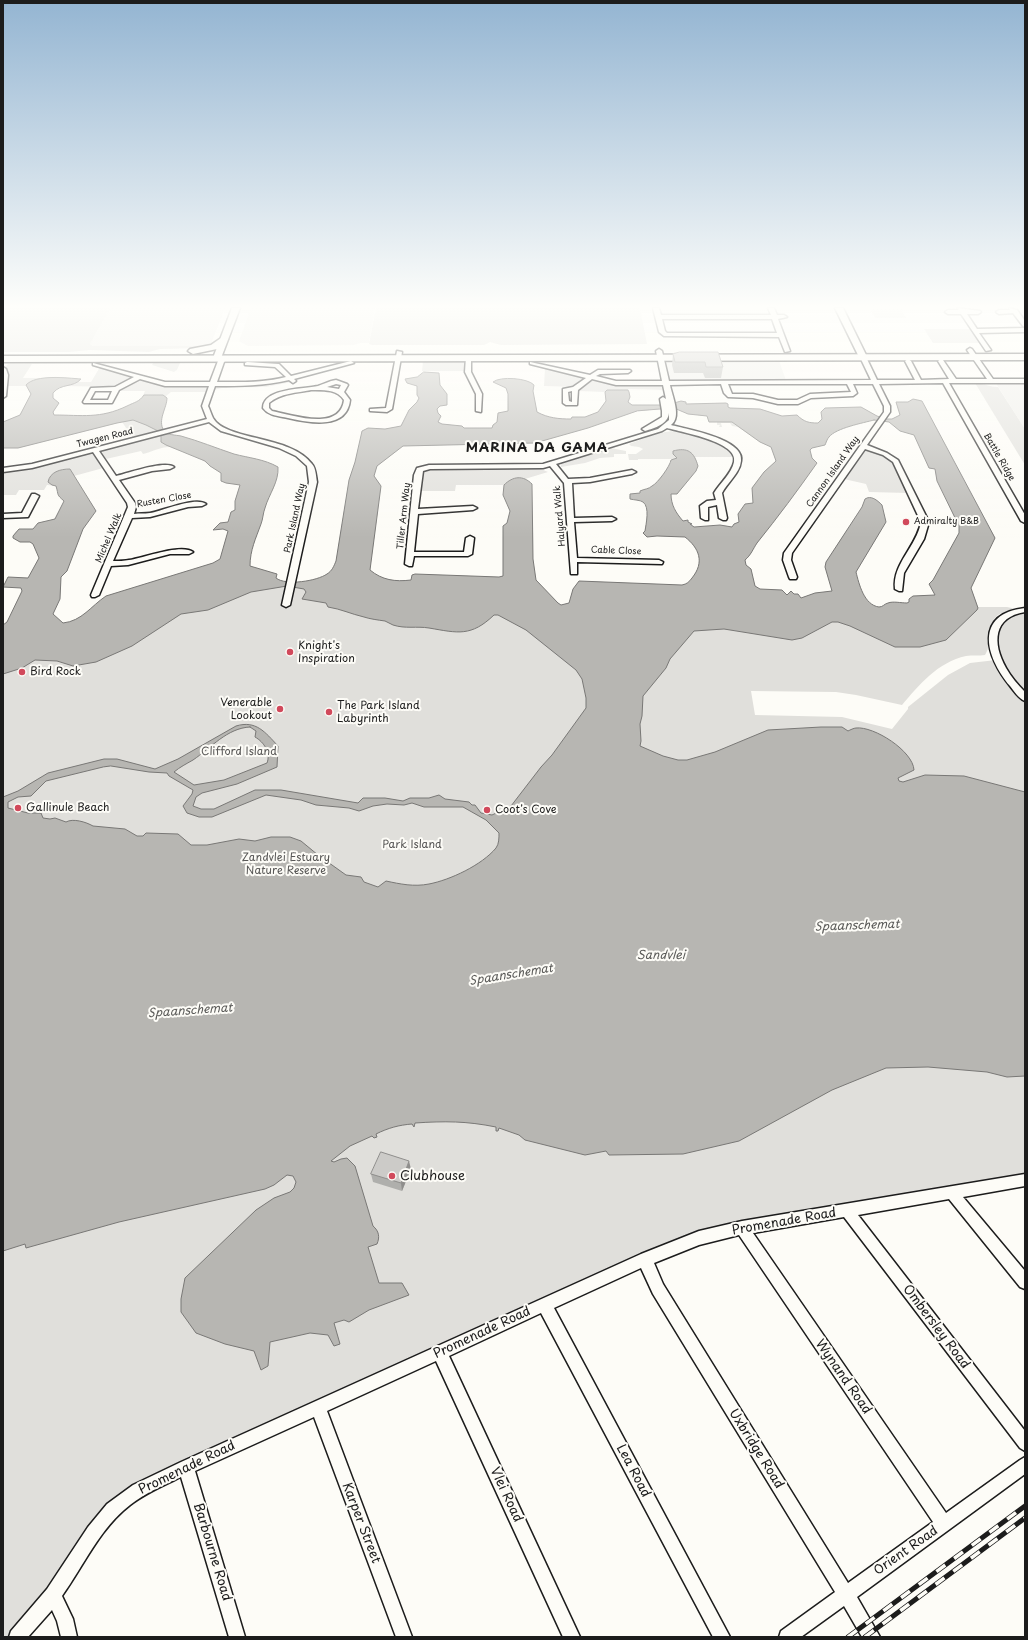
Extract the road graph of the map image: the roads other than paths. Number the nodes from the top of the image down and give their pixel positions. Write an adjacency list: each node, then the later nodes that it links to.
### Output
1 (213, 384): 24 (street)
2 (4, 385): 20 (street)
3 (125, 385): 16 (street)
4 (298, 385): 17 (street)
5 (328, 385): 15 (street)
6 (344, 385): 19 (street)
7 (393, 385): 22 (street)
8 (474, 385): 23 (street)
9 (581, 385): 18 (street)
10 (667, 385): 26 (street)
11 (725, 385): 12 (street)
12 (850, 385)
13 (876, 385): 29 (street, Cannon Island Way)
14 (946, 385): 48 (street, Battle Ridge)
15 (319, 388): 17 (street); 19 (street)
16 (116, 389)
17 (302, 389): 19 (street)
18 (575, 389)
19 (340, 392)
20 (3, 396)
21 (664, 404): 25 (street)
22 (372, 410)
23 (479, 411)
24 (210, 420): 30 (street, Twagen Road); 60 (street, Park Island Way)
25 (652, 426): 27 (street); 28 (street)
26 (667, 426): 27 (street); 38 (street)
27 (660, 430): 31 (street)
28 (610, 439)
29 (863, 446): 57 (street, Cannon Island Way); 58 (street)
30 (95, 450): 33 (street, Twagen Road); 35 (street, Michel Walk)
31 (552, 464): 36 (street, Halyard Walk); 41 (street, Tiller Arm Way)
32 (170, 466): 35 (street)
33 (3, 470)
34 (632, 472): 36 (street)
35 (115, 479): 43 (street, Michel Walk)
36 (567, 481): 47 (street, Halyard Walk)
37 (35, 496): 42 (street)
38 (720, 502): 44 (street); 45 (street)
39 (202, 504): 43 (street, Rusten Close)
40 (473, 508): 41 (street)
41 (414, 512): 51 (street, Tiller Arm Way)
42 (3, 516)
43 (129, 516): 54 (street, Michel Walk)
44 (705, 518)
45 (723, 518)
46 (612, 519): 47 (street)
47 (571, 520): 52 (street, Halyard Walk)
48 (1025, 521)
49 (470, 538): 51 (street)
50 (189, 552): 54 (street)
51 (410, 554): 55 (street, Tiller Arm Way)
52 (573, 560): 53 (street, Cable Close); 56 (street, Halyard Walk)
53 (659, 562)
54 (109, 564): 59 (street, Michel Walk)
55 (409, 564)
56 (574, 572)
57 (793, 577)
58 (899, 589)
59 (95, 595)
60 (286, 605)
61 (1025, 610): 62 (street)
62 (1025, 698)
63 (1025, 1180): 64 (street, Promenade Road)
64 (952, 1193): 65 (street, Promenade Road); 68 (street)
65 (847, 1211): 66 (street, Promenade Road); 72 (street, Ombersley Road)
66 (742, 1228): 67 (street, Promenade Road); 75 (street, Wynand Road)
67 (646, 1259): 69 (street, Promenade Road); 76 (street, Uxbridge Road)
68 (1025, 1282)
69 (544, 1304): 70 (street, Promenade Road); 83 (street, Lea Road)
70 (440, 1353): 71 (street, Promenade Road); 82 (street, Vlei Road)
71 (318, 1408): 74 (street, Promenade Road); 81 (street, Karper Street)
72 (1025, 1443)
73 (1025, 1465): 75 (street, Orient Road)
74 (186, 1467): 77 (street, Promenade Road); 80 (street, Barbourne Road)
75 (944, 1524): 76 (street, Orient Road)
76 (846, 1593): 84 (street, Orient Road); 85 (street, Uxbridge Road)
77 (53, 1595): 78 (street, Promenade Road); 79 (street)
78 (17, 1637)
79 (69, 1637)
80 (237, 1637)
81 (404, 1637)
82 (572, 1637)
83 (722, 1637)
84 (786, 1637)
85 (872, 1637)

